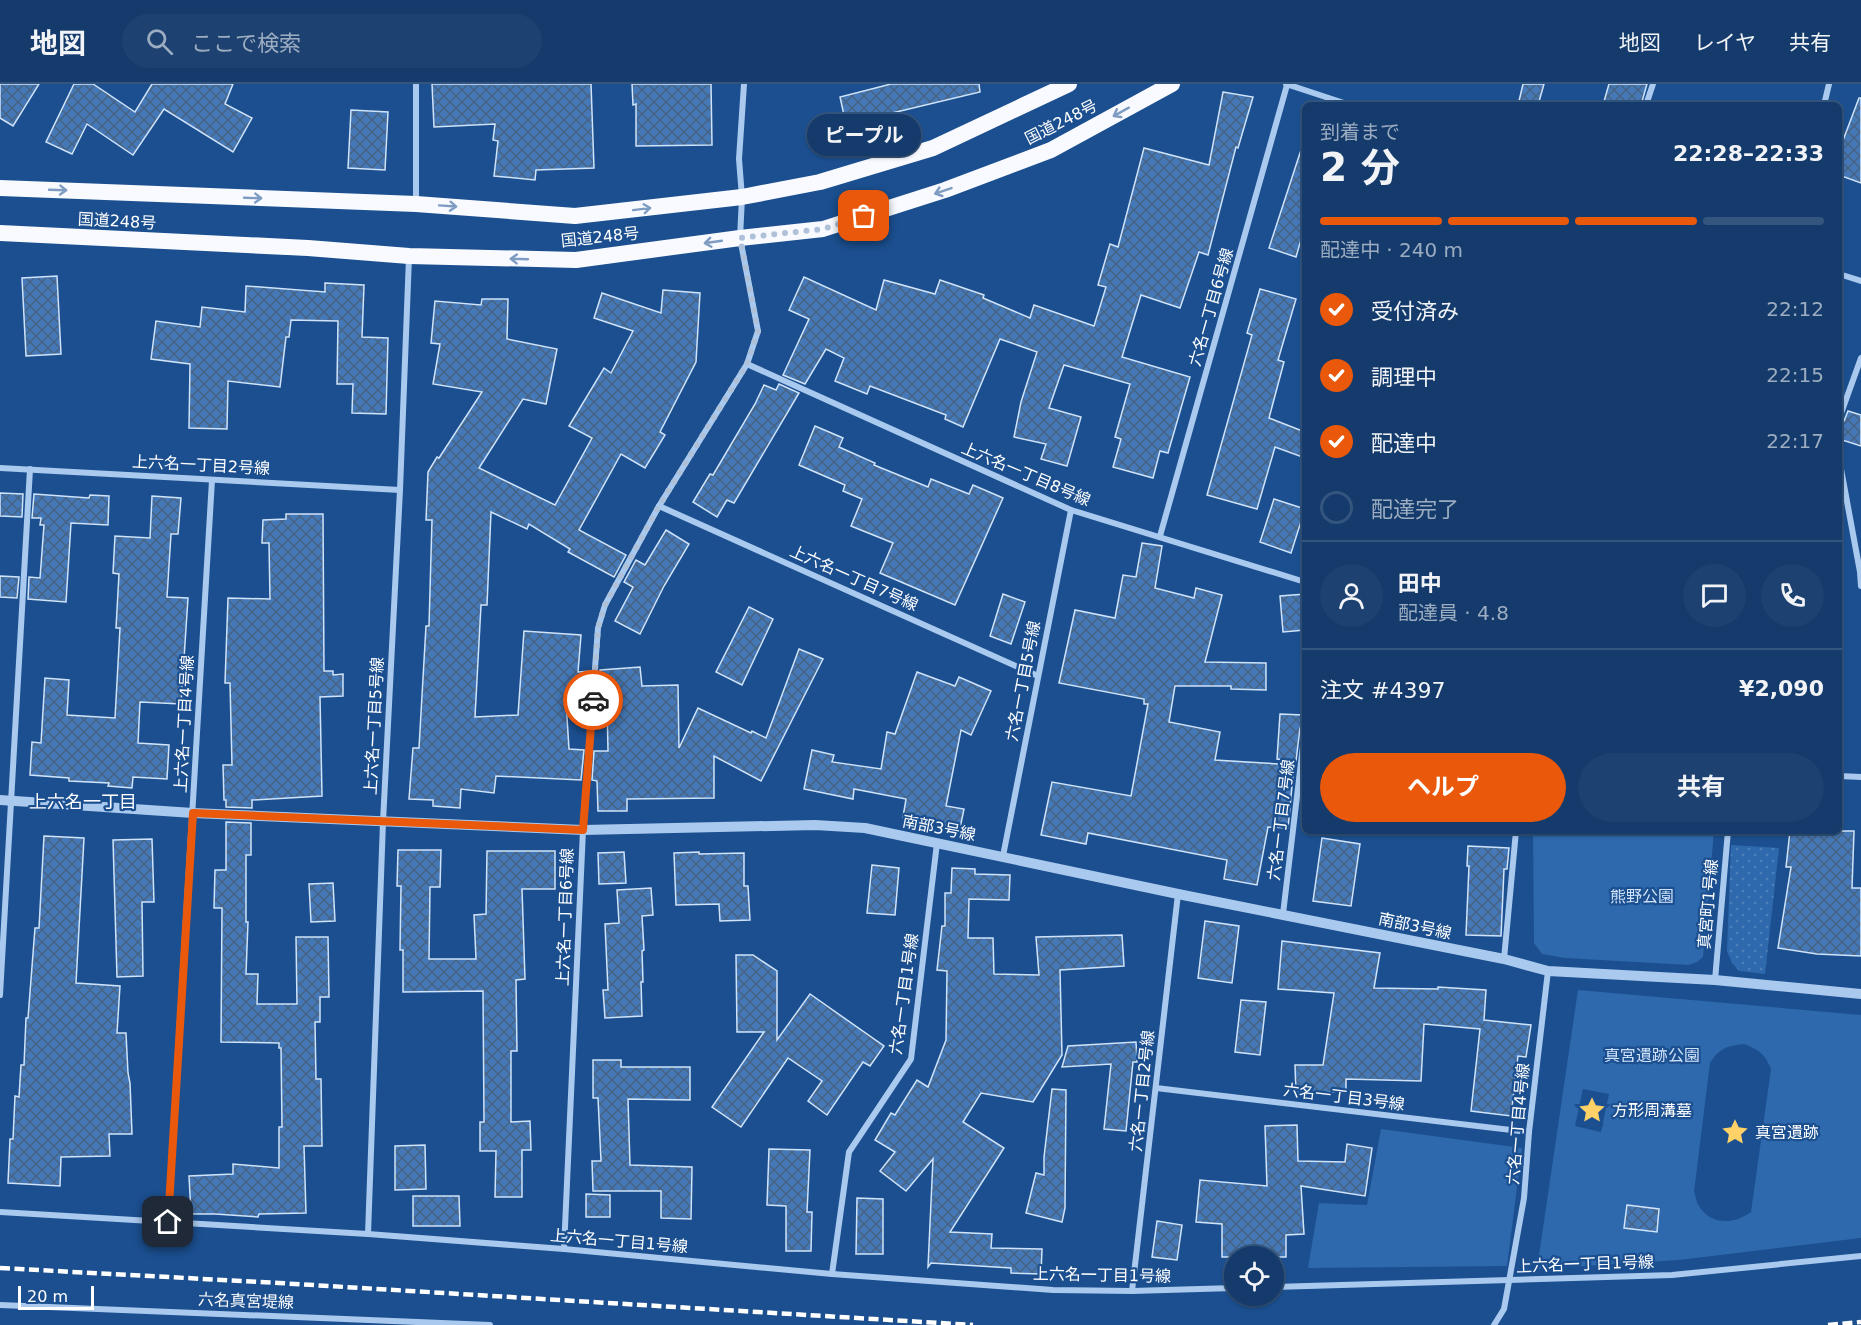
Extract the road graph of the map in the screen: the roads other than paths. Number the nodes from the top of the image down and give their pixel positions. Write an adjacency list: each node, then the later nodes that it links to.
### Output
1 (416, 84): 13 (street)
2 (744, 84): 12 (street, 上六名一丁目6号線)
3 (1069, 84): 12 (highway, 国道248号)
4 (1172, 84): 15 (highway, 国道248号, one-way to 15)
5 (1653, 84): 9 (street)
6 (1829, 84): 10 (street)
7 (1287, 85): 8 (street); 29 (street, 六名一丁目6号線)
8 (1341, 102)
9 (1647, 102)
10 (1825, 102)
11 (0, 188): 13 (highway, 国道248号, one-way to 13)
12 (742, 197): 13 (highway, 国道248号, one-way to 12); 15 (street, 上六名一丁目6号線)
13 (416, 204)
14 (0, 233): 16 (highway, 国道248号)
15 (740, 238): 16 (highway, 国道248号, one-way to 16); 20 (street, 上六名一丁目6号線)
16 (409, 256): 26 (street, 上六名一丁目5号線)
17 (1842, 275): 18 (street)
18 (1861, 282)
19 (1861, 358): 21 (street)
20 (747, 364): 27 (street, 上六名一丁目6号線); 28 (street, 上六名一丁目8号線)
21 (1842, 412)
22 (0, 468): 23 (street, 上六名一丁目2号線)
23 (30, 469): 25 (street, 上六名一丁目2号線); 37 (street)
24 (1842, 474): 30 (street)
25 (212, 480): 26 (street, 上六名一丁目2号線); 38 (street, 上六名一丁目4号線)
26 (400, 490): 39 (street, 上六名一丁目5号線)
27 (659, 506): 33 (street, 上六名一丁目7号線); 40 (street, 上六名一丁目6号線)
28 (1071, 510): 29 (street, 上六名一丁目8号線); 33 (street, 六名一丁目5号線)
29 (1160, 536): 31 (street, 上六名一丁目8号線)
30 (1861, 572): 32 (street)
31 (1302, 581)
32 (1861, 586)
33 (1038, 676): 44 (street, 六名一丁目5号線)
34 (1302, 754): 46 (street, 六名一丁目7号線)
35 (1842, 776): 36 (street)
36 (1861, 777)
37 (6, 800): 38 (street, 南部3号線); 51 (street)
38 (193, 813): 39 (street, 南部3号線); 55 (street, 上六名一丁目4号線)
39 (383, 822): 40 (street, 南部3号線); 56 (street, 上六名一丁目5号線)
40 (583, 830): 43 (street, 南部3号線); 57 (street, 上六名一丁目6号線)
41 (1515, 834): 47 (street)
42 (1728, 834): 49 (street, 真宮町1号線)
43 (937, 843): 44 (street, 南部3号線); 59 (street, 六名一丁目1号線)
44 (1003, 856): 45 (street, 南部3号線)
45 (1178, 894): 46 (street, 南部3号線); 52 (street, 六名一丁目2号線)
46 (1283, 914): 47 (street, 南部3号線)
47 (1504, 959): 48 (street, 南部3号線)
48 (1548, 971): 49 (street, 南部3号線); 53 (street, 六名一丁目4号線)
49 (1715, 980): 50 (street, 南部3号線)
50 (1861, 994)
51 (0, 995)
52 (1156, 1089): 53 (street, 六名一丁目3号線); 63 (street, 六名一丁目2号線)
53 (1529, 1132): 60 (street, 六名一丁目4号線)
54 (0, 1212): 55 (street, 上六名一丁目1号線)
55 (168, 1222): 56 (street, 上六名一丁目1号線)
56 (368, 1234): 57 (street, 上六名一丁目1号線)
57 (564, 1249): 59 (street, 上六名一丁目1号線)
58 (1861, 1256): 60 (street, 上六名一丁目1号線)
59 (832, 1274): 63 (street, 上六名一丁目1号線)
60 (1510, 1280): 61 (street, 上六名一丁目1号線); 66 (street, 六名一丁目4号線)
61 (1284, 1287)
62 (1224, 1288): 63 (street, 上六名一丁目1号線)
63 (1132, 1291)
64 (0, 1305): 65 (street, 六名真宮堤線)
65 (490, 1325)
66 (1494, 1325)

